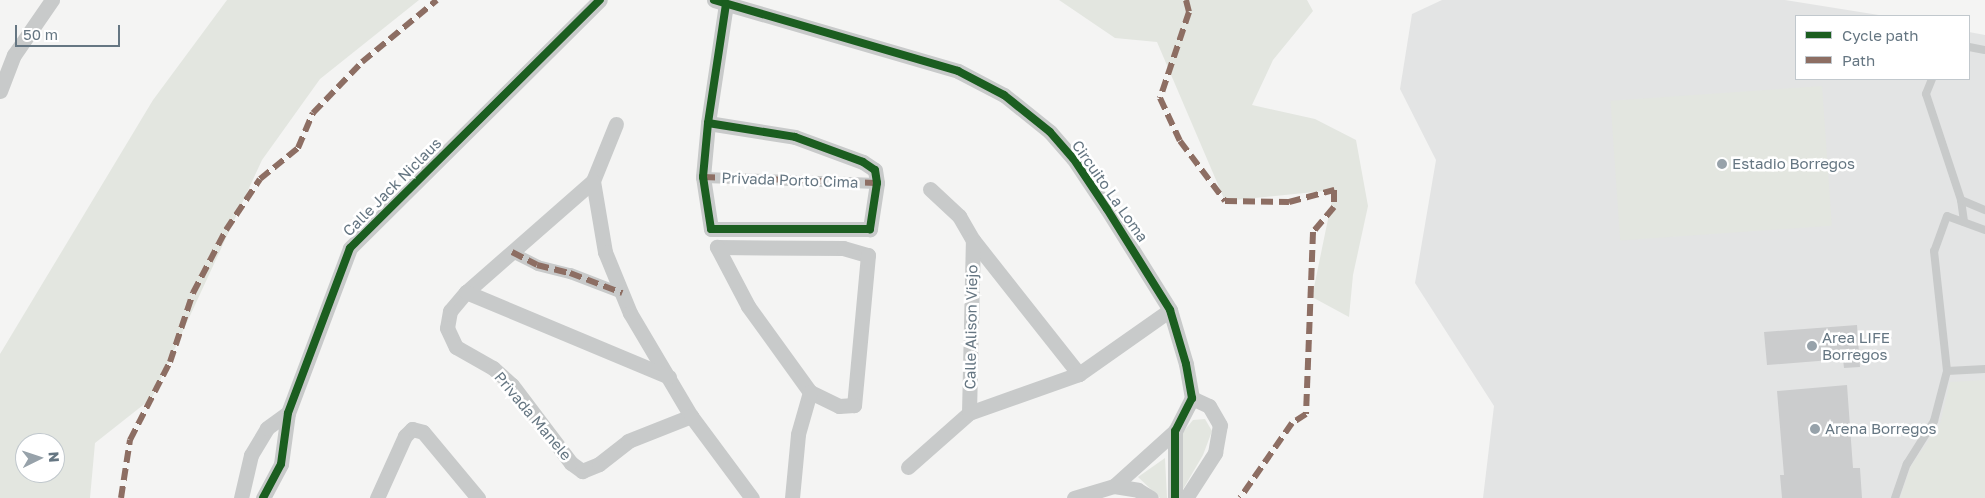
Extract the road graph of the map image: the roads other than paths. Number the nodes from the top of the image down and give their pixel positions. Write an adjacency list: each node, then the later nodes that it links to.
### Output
1 (52, 0): 6 (street)
2 (600, 0): 30 (street, Calle Jack Niclaus)
3 (720, 2): 9 (street, Privada Porto Cima); 23 (street, Circuito La Loma)
4 (1970, 47): 5 (lane)
5 (1985, 50)
6 (7, 52): 8 (street)
7 (1932, 80): 15 (lane)
8 (0, 91)
9 (708, 123): 11 (street, Privada Porto Cima); 13 (street, Privada Porto Cima)
10 (616, 124): 12 (street, Privada Manele)
11 (703, 176): 13 (street, Privada Porto Cima); 13 (street, Privada Porto Cima)
12 (593, 181): 20 (street, Privada Manele); 22 (street)
13 (877, 183)
14 (930, 189): 19 (street, Calle Alison Viejo)
15 (1961, 200): 16 (lane); 17 (lane)
16 (1985, 210)
17 (1964, 222): 18 (lane); 25 (lane)
18 (1985, 230)
19 (973, 240): 26 (street, Calle Alison Viejo); 31 (street, Calle Alison Viejo)
20 (512, 252): 21 (street, Privada Manele); 22 (street)
21 (466, 292): 27 (street); 32 (street, Privada Manele)
22 (622, 294): 27 (street)
23 (1170, 310): 26 (street, Calle Alison Viejo); 29 (street, Circuito La Loma)
24 (1985, 369): 25 (lane)
25 (1947, 370): 46 (lane)
26 (1079, 374): 31 (street, Calle Alison Viejo)
27 (669, 377): 32 (street)
28 (810, 392): 28 (street); 42 (street)
29 (1192, 398): 33 (street); 45 (street)
30 (288, 412): 37 (street); 38 (street, Calle Jack Niclaus)
31 (969, 413): 34 (street, Calle Alison Viejo)
32 (691, 416): 41 (street)
33 (1175, 431): 35 (street); 44 (street)
34 (908, 467)
35 (1114, 486): 36 (street); 43 (street)
36 (1079, 497)
37 (241, 498)
38 (263, 498)
39 (377, 498): 40 (street)
40 (478, 498)
41 (752, 498)
42 (792, 498)
43 (1151, 498)
44 (1175, 498)
45 (1186, 498)
46 (1895, 498)

